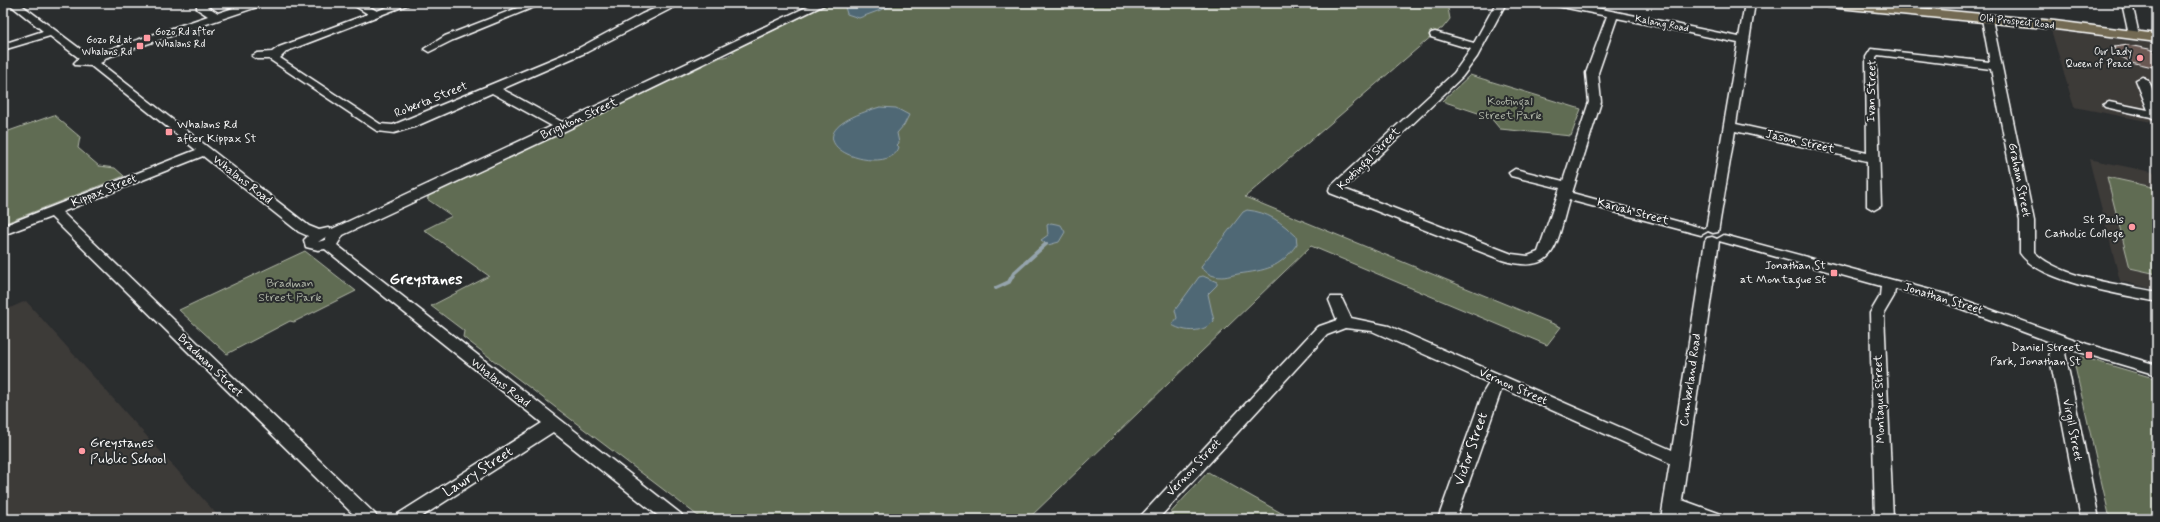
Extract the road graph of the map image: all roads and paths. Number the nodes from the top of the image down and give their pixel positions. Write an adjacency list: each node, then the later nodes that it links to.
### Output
1 (13, 3): 18 (street, Whalans Road)
2 (259, 3): 16 (street)
3 (355, 3): 14 (street)
4 (407, 3): 14 (street)
5 (539, 3): 26 (street)
6 (677, 3): 29 (street, Roberta Street)
7 (823, 3): 37 (street, Brighton Street)
8 (1501, 3): 24 (street, Kootingal Street)
9 (1557, 3): 15 (street, Kalang Road)
10 (1750, 3): 22 (street, Cumberland Road)
11 (1828, 3): 17 (main road, Old Prospect Road)
12 (2127, 3): 20 (street)
13 (201, 7): 16 (street)
14 (376, 14): 27 (street)
15 (1613, 15): 22 (street, Kalang Road); 41 (street, Kootingal Street)
16 (216, 17): 30 (street)
17 (1987, 18): 20 (main road, Old Prospect Road); 31 (street, Graham Street)
18 (50, 32): 23 (street); 30 (street, Whalans Road)
19 (1435, 35): 24 (street)
20 (2134, 35): 21 (main road, Old Prospect Road)
21 (2157, 38)
22 (1744, 41): 36 (street, Cumberland Road)
23 (3, 47)
24 (1476, 47): 41 (street, Kootingal Street)
25 (552, 50): 29 (street)
26 (438, 54)
27 (275, 55): 28 (street); 33 (street, Roberta Street)
28 (257, 56)
29 (566, 56): 33 (street, Roberta Street)
30 (93, 59): 38 (street, Whalans Road)
31 (1997, 66): 39 (street, Ivan Street); 48 (street, Graham Street)
32 (2142, 80): 35 (street)
33 (492, 88): 37 (street)
34 (2109, 105): 35 (street)
35 (2156, 116)
36 (1729, 126): 39 (street, Jason Street); 45 (street, Cumberland Road)
37 (563, 127): 46 (street, Brighton Street)
38 (205, 151): 43 (street, Kippax Street); 46 (street, Whalans Road)
39 (1871, 158): 42 (street, Ivan Street)
40 (1515, 173): 41 (street, Karuah Street)
41 (1566, 190): 45 (street, Karuah Street)
42 (1874, 206)
43 (53, 211): 44 (street, Kippax Street); 57 (street, Bradman Street)
44 (3, 231)
45 (1713, 235): 47 (street, Jonathan Street); 55 (street, Cumberland Road)
46 (326, 238): 54 (street, Whalans Road)
47 (1889, 283): 51 (street, Jonathan Street); 63 (street, Montague Street)
48 (2157, 297)
49 (1336, 300): 50 (street)
50 (1346, 324): 53 (street, Vernon Street); 60 (street, Vernon Street)
51 (2061, 340): 52 (street, Jonathan Street); 64 (street, Virgil Street)
52 (2157, 370)
53 (1498, 381): 55 (street, Vernon Street); 61 (street, Victor Street)
54 (553, 424): 58 (street, Lawry Street); 59 (street, Whalans Road)
55 (1679, 460): 56 (street, Cumberland Road)
56 (1671, 512): 62 (street)
57 (368, 519)
58 (404, 519)
59 (676, 519)
60 (1147, 519)
61 (1447, 519)
62 (1715, 519)
63 (1884, 519)
64 (2090, 519)

